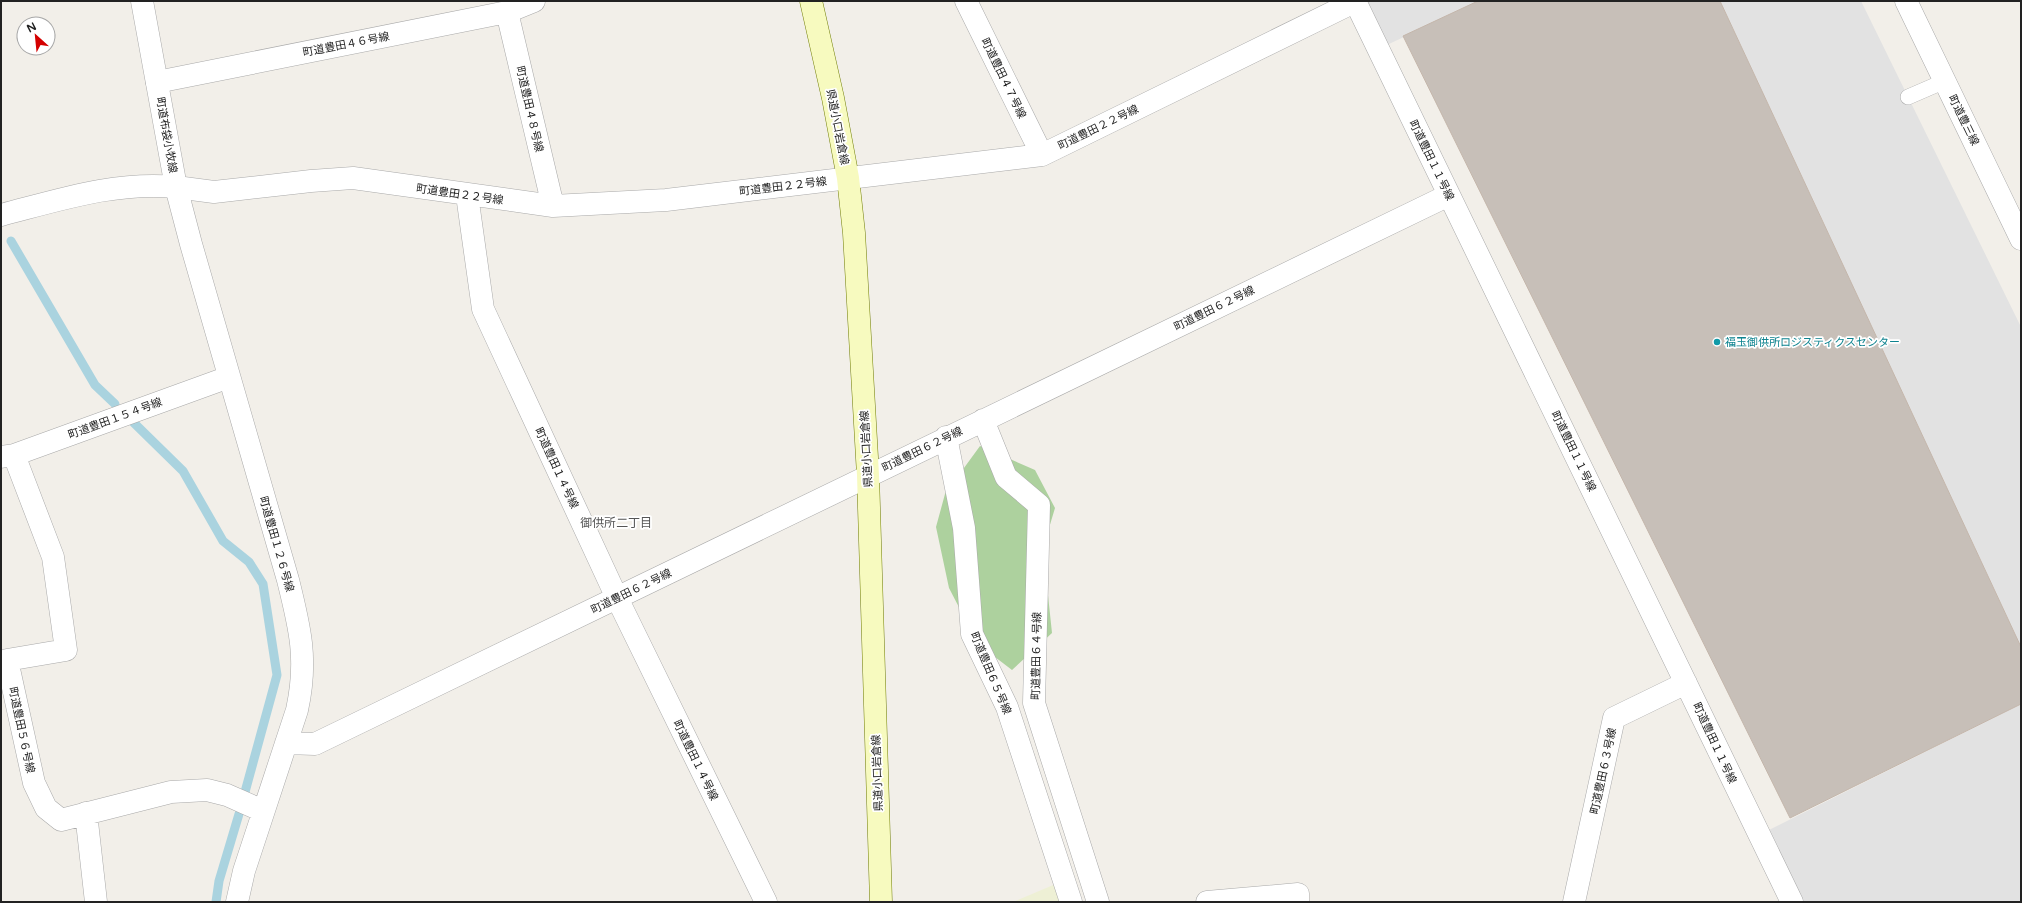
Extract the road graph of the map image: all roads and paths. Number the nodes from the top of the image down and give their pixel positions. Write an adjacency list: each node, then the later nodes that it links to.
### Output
1 (142, 1): 9 (street, 町道布袋小牧線)
2 (534, 1): 7 (street, 町道豊田４６号線)
3 (811, 1): 12 (main road, 県道小口岩倉線)
4 (966, 1): 11 (street, 町道豊田４７号線)
5 (1355, 1): 11 (street, 町道豊田２２号線); 14 (street, 町道豊田１１号線)
6 (1906, 1): 8 (street, 町道豊三線)
7 (507, 12): 9 (street, 町道豊田４６号線); 16 (street, 町道豊田４８号線)
8 (1945, 81): 10 (lane); 18 (street, 町道豊三線)
9 (157, 82): 13 (street, 町道布袋小牧線)
10 (1908, 97)
11 (1042, 154): 12 (street, 町道豊田２２号線)
12 (848, 178): 16 (street, 町道豊田２２号線); 23 (main road, 県道小口岩倉線)
13 (176, 187): 15 (street, 町道豊田２２号線); 17 (street, 町道布袋小牧線); 19 (street, 町道豊田１２６号線)
14 (1448, 194): 20 (street, 町道豊田６２号線); 25 (street, 町道豊田１１号線)
15 (467, 195): 16 (street, 町道豊田２２号線); 24 (street, 町道豊田１４号線)
16 (553, 206)
17 (1, 215)
18 (2021, 239)
19 (229, 377): 22 (street, 町道豊田１５４号線); 26 (street, 町道豊田１２６号線)
20 (983, 420): 21 (street, 町道豊田６２号線); 34 (street, 町道豊田６４号線)
21 (946, 437): 23 (street, 町道豊田６２号線); 33 (street, 町道豊田６５号線)
22 (8, 456): 28 (street, 町道豊田５６号線)
23 (868, 475): 24 (street, 町道豊田６２号線); 32 (main road, 県道小口岩倉線)
24 (616, 598): 26 (street, 町道豊田６２号線); 31 (street, 町道豊田１４号線)
25 (1686, 683): 37 (street, 町道豊田６３号線); 38 (street, 町道豊田１１号線)
26 (286, 742): 27 (street, 町道豊田１２６号線)
27 (263, 811): 28 (street, 町道豊田５６号線); 30 (street, 町道豊田１２６号線)
28 (86, 813): 29 (street)
29 (96, 902)
30 (237, 902)
31 (766, 902)
32 (881, 902)
33 (1072, 902)
34 (1098, 902)
35 (1207, 902): 36 (street)
36 (1298, 902)
37 (1574, 902)
38 (1792, 902)

